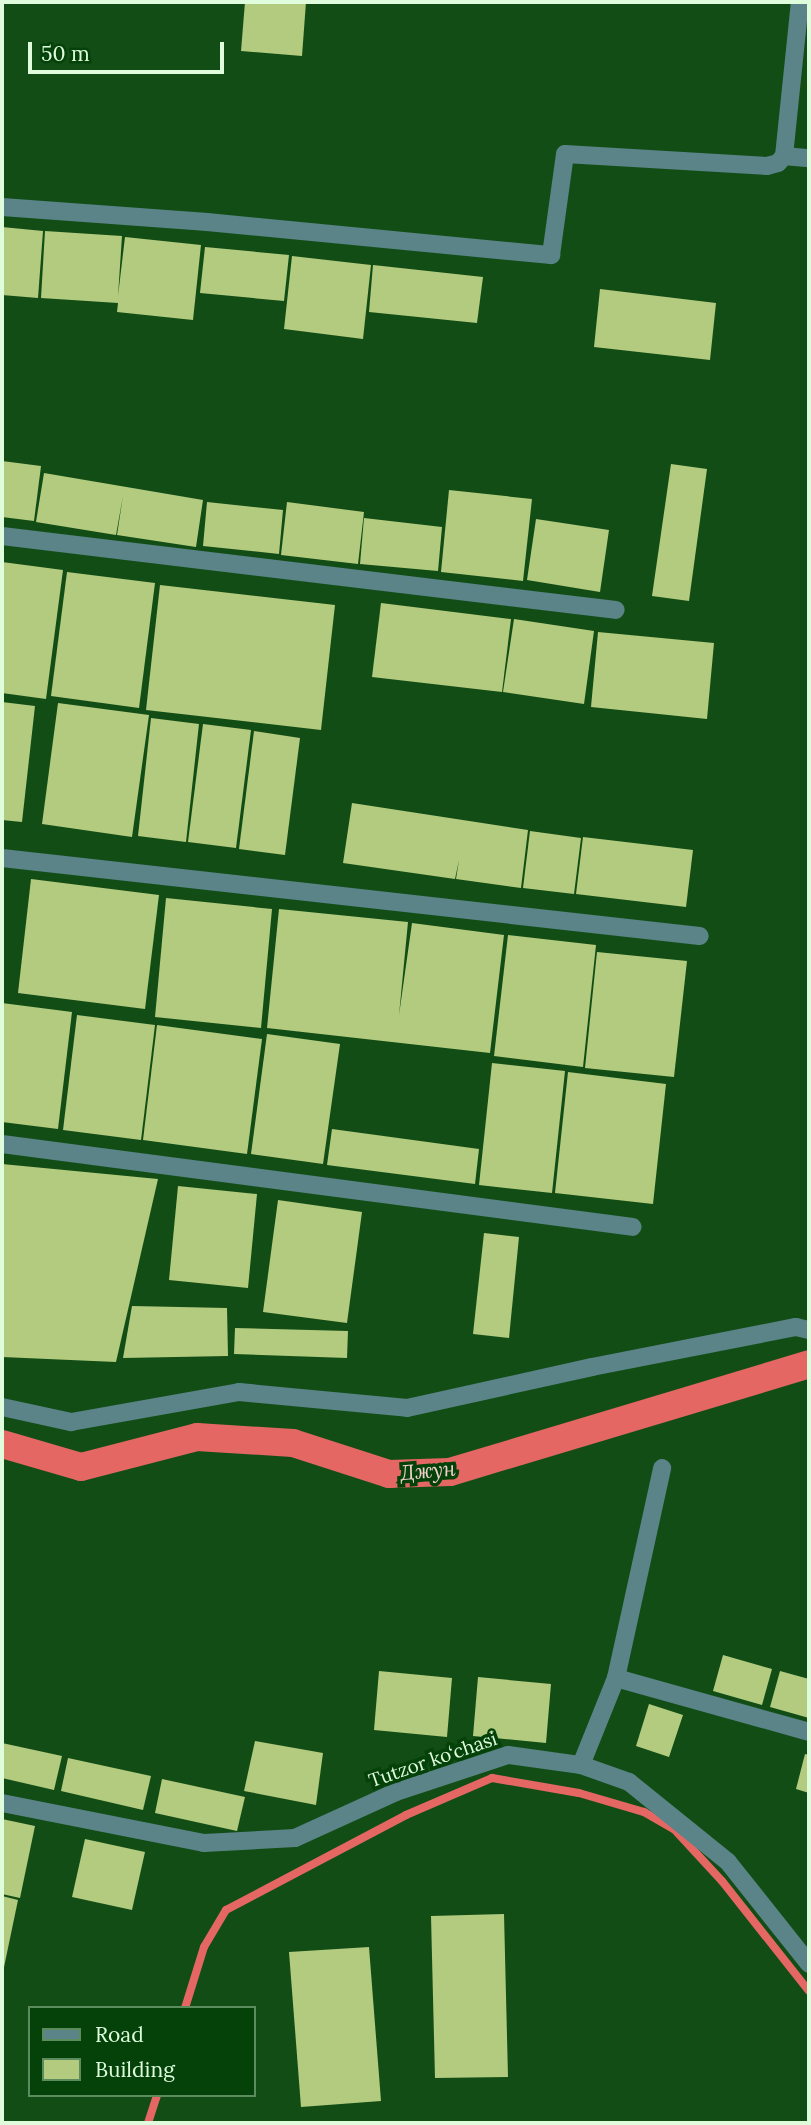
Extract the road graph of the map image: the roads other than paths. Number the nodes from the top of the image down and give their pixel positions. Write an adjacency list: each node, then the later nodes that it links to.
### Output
1 (800, 2): 2 (street)
2 (784, 156): 3 (street); 4 (street)
3 (809, 158)
4 (2, 207)
5 (2, 536): 6 (street)
6 (616, 610)
7 (2, 859): 8 (street)
8 (700, 936)
9 (2, 1144): 10 (street)
10 (634, 1227)
11 (809, 1330): 12 (street)
12 (2, 1407)
13 (662, 1468): 14 (street)
14 (616, 1678): 15 (street); 16 (street)
15 (809, 1732)
16 (580, 1765): 17 (street, Tutzor ko‘chasi); 18 (street, Tutzor ko‘chasi)
17 (2, 1803)
18 (809, 1964)

